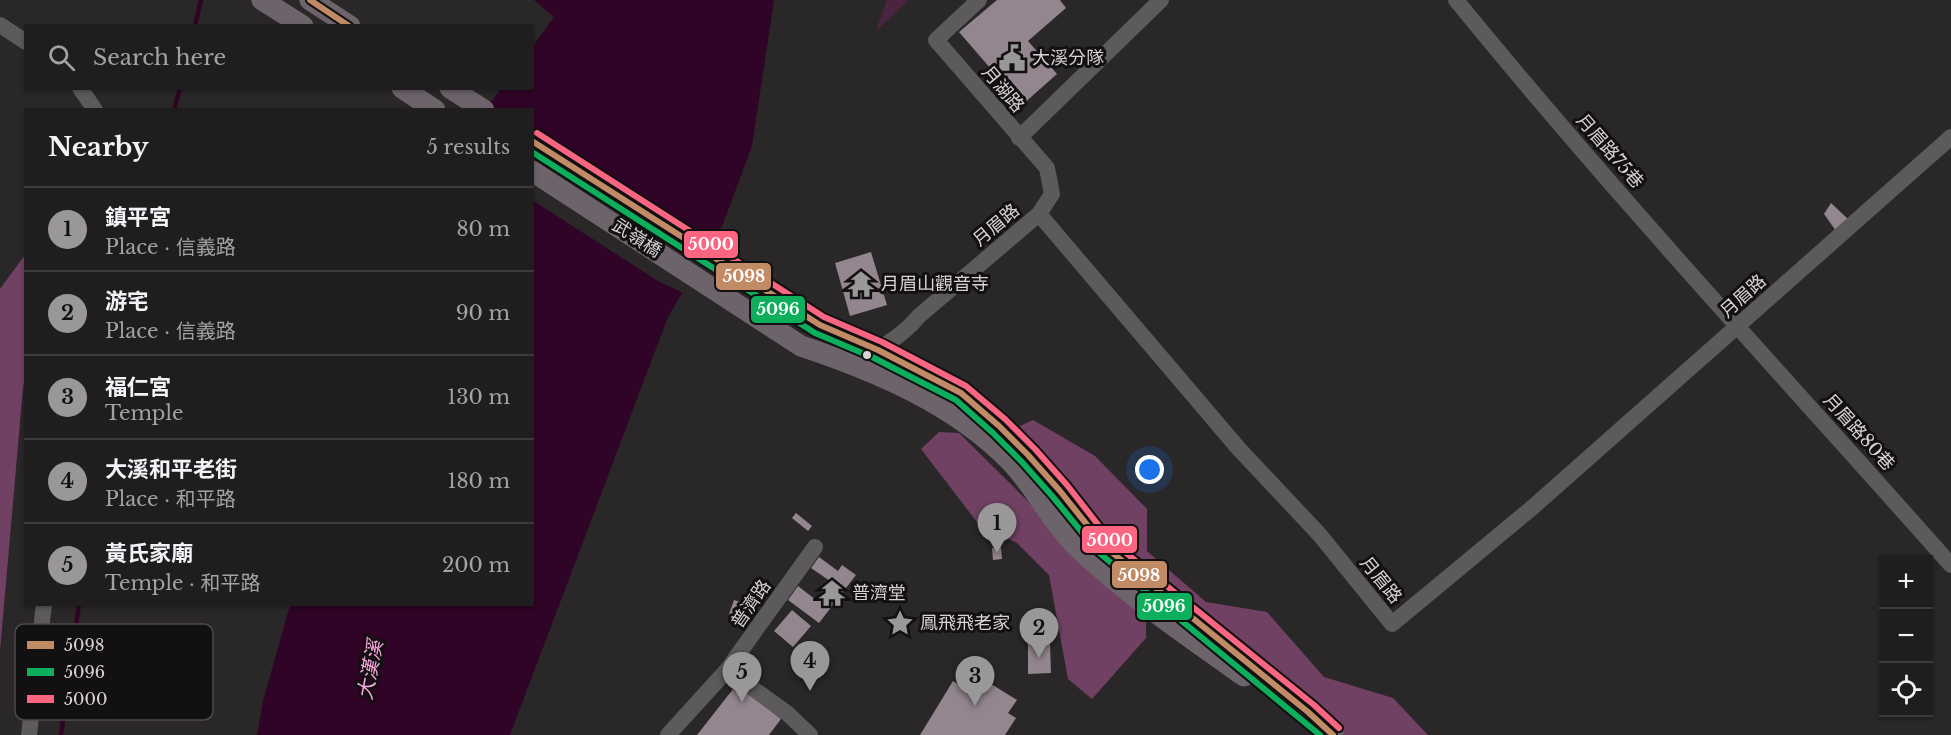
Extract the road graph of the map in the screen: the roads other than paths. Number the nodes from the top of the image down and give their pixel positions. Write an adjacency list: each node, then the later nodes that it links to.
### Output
1 (262, 0): 6 (main road)
2 (310, 0): 7 (main road)
3 (979, 0): 17 (street, 月湖路)
4 (1161, 0): 17 (street)
5 (1456, 0): 21 (street, 月眉路75巷)
6 (300, 24)
7 (347, 24)
8 (0, 25): 9 (street)
9 (24, 41)
10 (81, 90): 13 (street)
11 (405, 90): 14 (main road)
12 (453, 90): 15 (main road)
13 (94, 108)
14 (432, 108)
15 (481, 108)
16 (1951, 137): 21 (street, 月眉路)
17 (1019, 138): 20 (street, 月湖路)
18 (534, 142): 22 (main road, 武嶺橋)
19 (534, 172): 23 (main road, 武嶺橋)
20 (1039, 214): 21 (street, 月眉路); 22 (street, 月眉路)
21 (1737, 327): 25 (street, 月眉路80巷)
22 (878, 350): 23 (street, 月眉路); 34 (main road, 武嶺橋)
23 (851, 363): 33 (main road, 武嶺橋)
24 (815, 547): 28 (street, 普濟路)
25 (1951, 565)
26 (44, 606): 27 (street)
27 (42, 624)
28 (728, 670): 31 (street, 普濟路); 32 (street)
29 (31, 720): 30 (street)
30 (29, 735)
31 (668, 735)
32 (810, 735)
33 (1316, 735)
34 (1333, 735)

